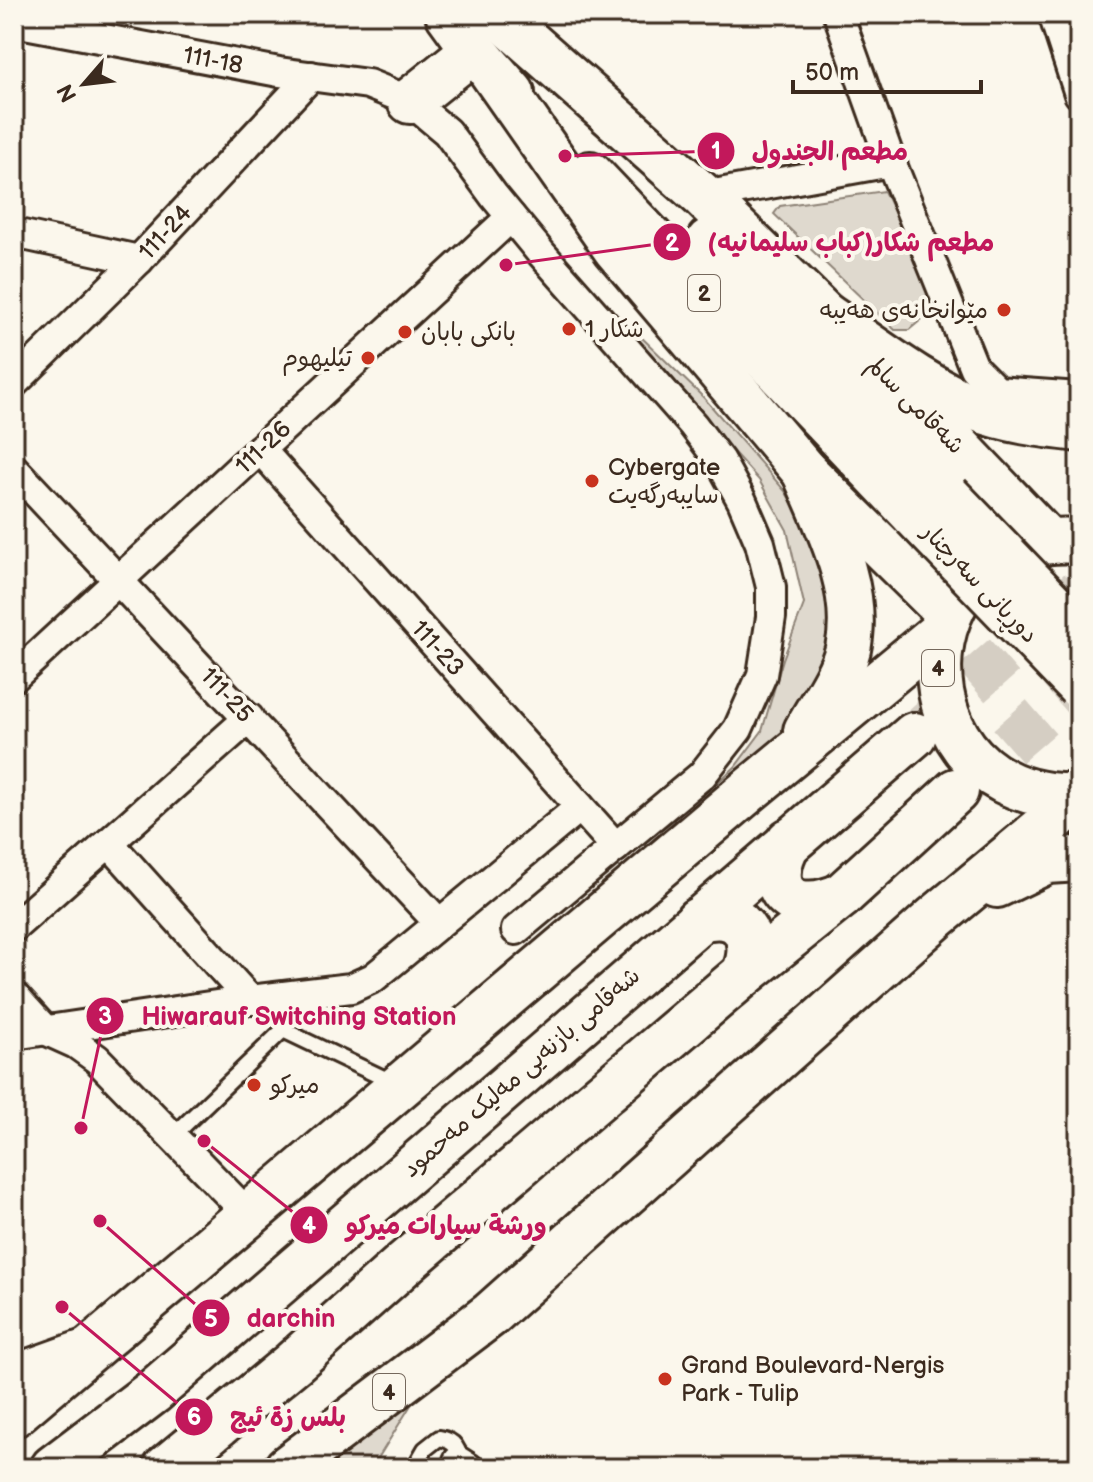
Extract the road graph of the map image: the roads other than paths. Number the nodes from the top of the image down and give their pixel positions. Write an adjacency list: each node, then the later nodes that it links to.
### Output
1 (448, 14): 5 (main road, شەقامی سالم / 2)
2 (838, 14): 9 (street)
3 (1053, 14): 7 (street)
4 (14, 22): 6 (street, 111-18)
5 (489, 37): 8 (main road); 10 (main road, شەقامی سالم); 21 (main road, شەقامی سالم); 22 (main road, شەقامی سالم / 2)
6 (311, 76): 8 (street, 111-18); 13 (street, 111-24)
7 (1079, 94)
8 (410, 101): 11 (street, 111-18)
9 (891, 162): 10 (street); 16 (street)
10 (703, 196): 14 (main road, شەقامی سالم)
11 (511, 217): 19 (street, 111-26); 38 (street, 111-18)
12 (14, 233): 13 (street)
13 (139, 260): 15 (street, 111-24)
14 (826, 316): 17 (main road); 18 (main road, شەقامی سالم)
15 (14, 383)
16 (1079, 397)
17 (1079, 429)
18 (944, 432): 23 (main road); 24 (main road, شەقامی سالم)
19 (260, 449): 25 (street, 111-26); 35 (street, 111-23)
20 (14, 469): 25 (street, 111-25)
21 (804, 471): 23 (main road, شەقامی سالم); 32 (main road)
22 (932, 506): 27 (main road, دوڕیانی سەرچنار, bridge); 29 (main road, دوڕیانی سەرچنار, bridge)
23 (866, 531): 26 (main road, شەقامی سالم)
24 (1066, 536): 26 (main road, 4)
25 (119, 579): 28 (street, 111-26); 30 (street, 111-25)
26 (946, 622): 32 (main road); 34 (main road, 4)
27 (1079, 632)
28 (14, 677)
29 (1079, 686)
30 (249, 718): 37 (street); 43 (street, 111-25)
31 (914, 735): 36 (main road, شەقامی بازنەیی مەلیک مەحمود)
32 (794, 752): 51 (main road)
33 (956, 791): 40 (main road)
34 (1079, 797): 41 (main road)
35 (580, 807): 38 (street, 111-23); 43 (street)
36 (789, 841): 40 (main road); 42 (main road, شەقامی بازنەیی مەلیک مەحمود)
37 (109, 843): 44 (street); 48 (street)
38 (616, 847): 45 (street, 111-18)
39 (1079, 859): 41 (main road)
40 (841, 896): 46 (main road)
41 (935, 918): 60 (main road, 4)
42 (698, 920): 46 (main road); 58 (main road, شەقامی بازنەیی مەلیک مەحمود)
43 (439, 923): 48 (street)
44 (14, 927)
45 (516, 930)
46 (744, 974): 59 (main road)
47 (14, 996): 49 (street)
48 (250, 1000): 49 (street)
49 (45, 1030): 50 (street); 52 (street)
50 (14, 1035)
51 (400, 1086): 52 (lane); 53 (main road)
52 (172, 1137): 53 (street)
53 (248, 1214): 54 (main road)
54 (104, 1337): 55 (street); 56 (main road)
55 (14, 1368)
56 (14, 1414)
57 (461, 1466): 61 (lane)
58 (53, 1468)
59 (166, 1468)
60 (287, 1468)
61 (414, 1468)

